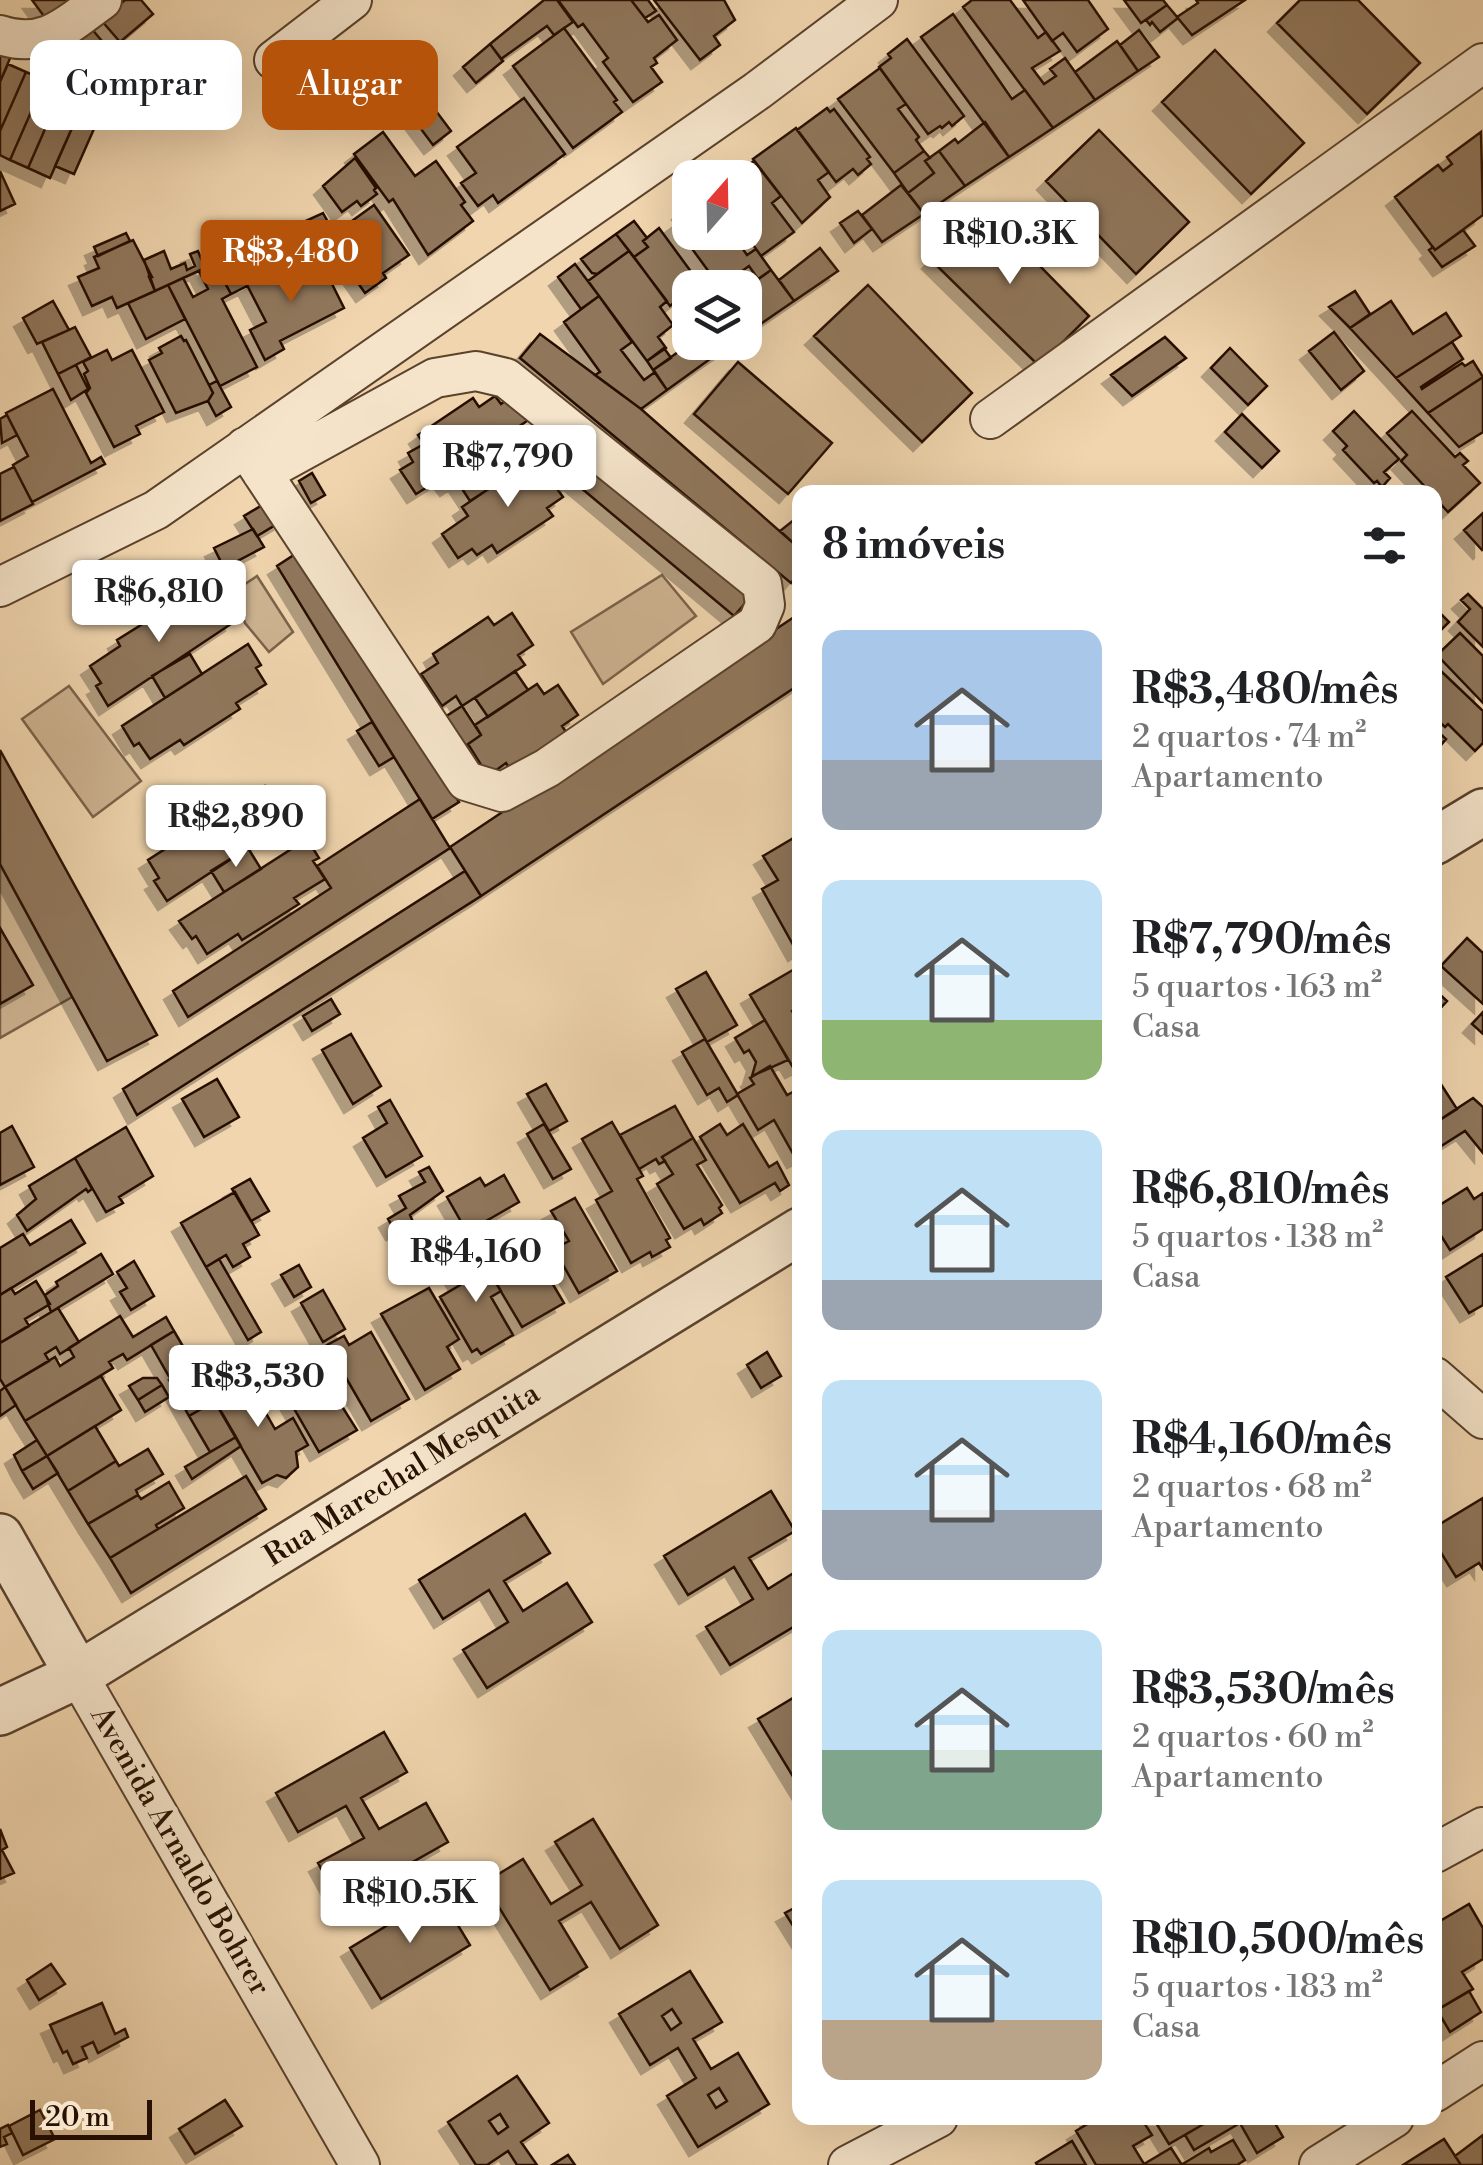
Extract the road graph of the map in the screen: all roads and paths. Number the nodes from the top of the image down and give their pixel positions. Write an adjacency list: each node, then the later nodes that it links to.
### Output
1 (102, 0): 4 (street)
2 (352, 0): 5 (street)
3 (878, 0): 8 (street)
4 (0, 35)
5 (300, 40)
6 (1483, 63): 7 (street)
7 (990, 419)
8 (254, 460): 8 (street); 9 (street)
9 (0, 587)
10 (1483, 812): 11 (street)
11 (1442, 837)
12 (792, 1236): 16 (street, Rua Marechal Mesquita)
13 (1442, 1383): 14 (street)
14 (1483, 1419)
15 (0, 1537): 16 (street, Avenida Arnaldo Bohrer)
16 (78, 1675): 17 (street, Rua Marechal Mesquita); 24 (street, Avenida Arnaldo Bohrer)
17 (0, 1712)
18 (1483, 1828): 19 (street)
19 (1442, 1849)
20 (1483, 2061): 21 (street)
21 (1442, 2087)
22 (925, 2125): 25 (street)
23 (1383, 2125): 26 (street)
24 (360, 2165)
25 (848, 2165)
26 (1319, 2165)

